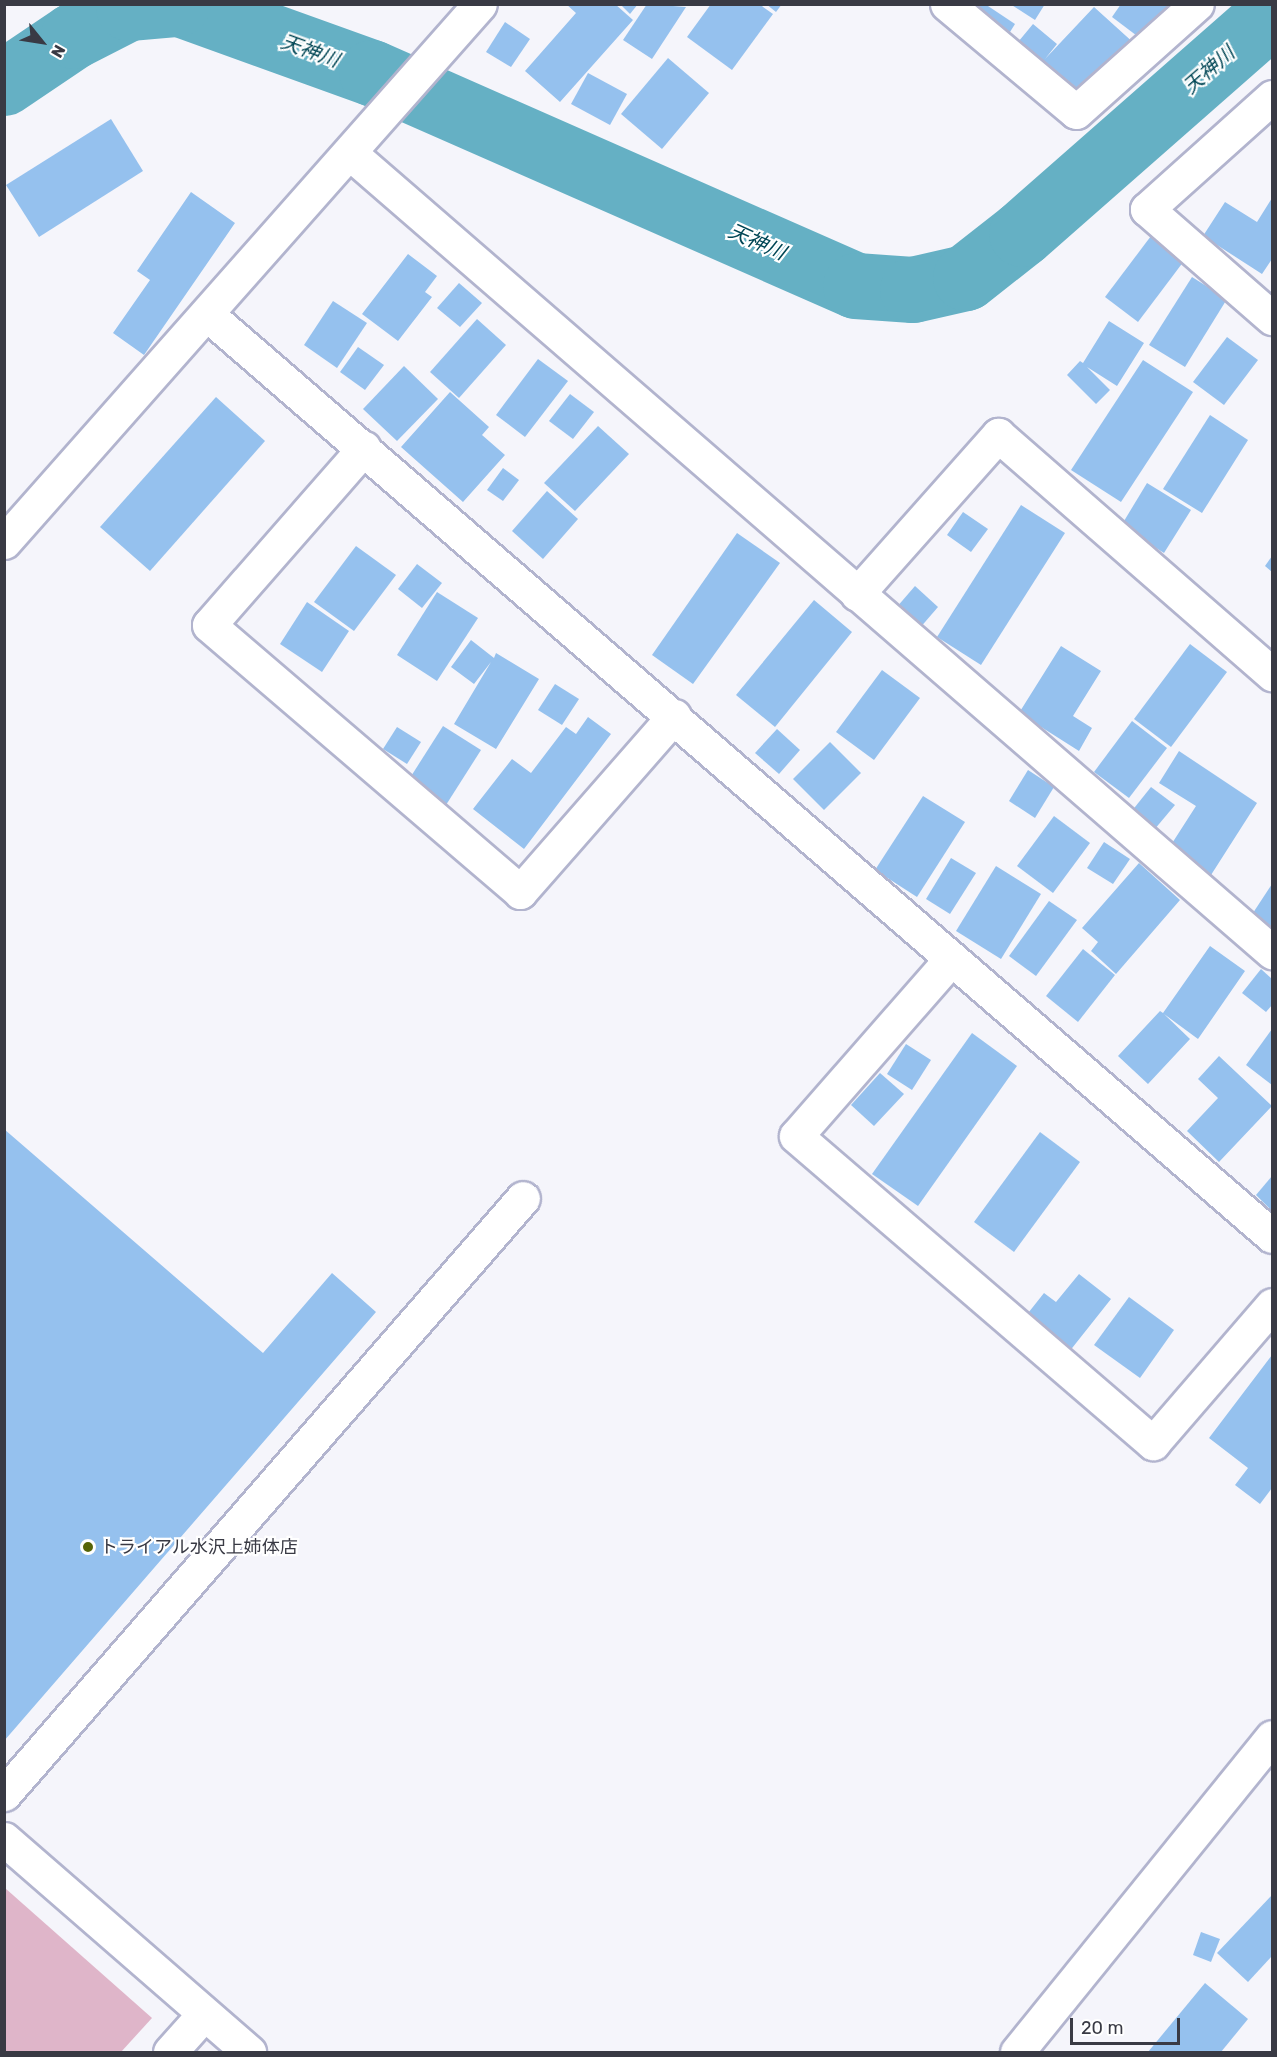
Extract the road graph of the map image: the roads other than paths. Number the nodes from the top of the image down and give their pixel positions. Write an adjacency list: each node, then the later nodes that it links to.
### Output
1 (480, 4): 5 (street)
2 (947, 4): 3 (street)
3 (1197, 4)
4 (1272, 97): 7 (street)
5 (351, 154): 6 (street); 10 (street)
6 (208, 315): 8 (street); 9 (street)
7 (1272, 318)
8 (364, 448): 12 (street); 12 (street)
9 (4, 542)
10 (857, 594): 11 (street); 13 (street)
11 (1272, 674)
12 (674, 716): 14 (street)
13 (1272, 952)
14 (951, 959): 16 (street); 17 (street)
15 (523, 1198): 19 (street)
16 (1272, 1236)
17 (1272, 1305)
18 (1272, 1737): 24 (street)
19 (4, 1794)
20 (4, 1839): 21 (street)
21 (204, 2014): 22 (street); 23 (street)
22 (170, 2052)
23 (249, 2052)
24 (1017, 2052)

